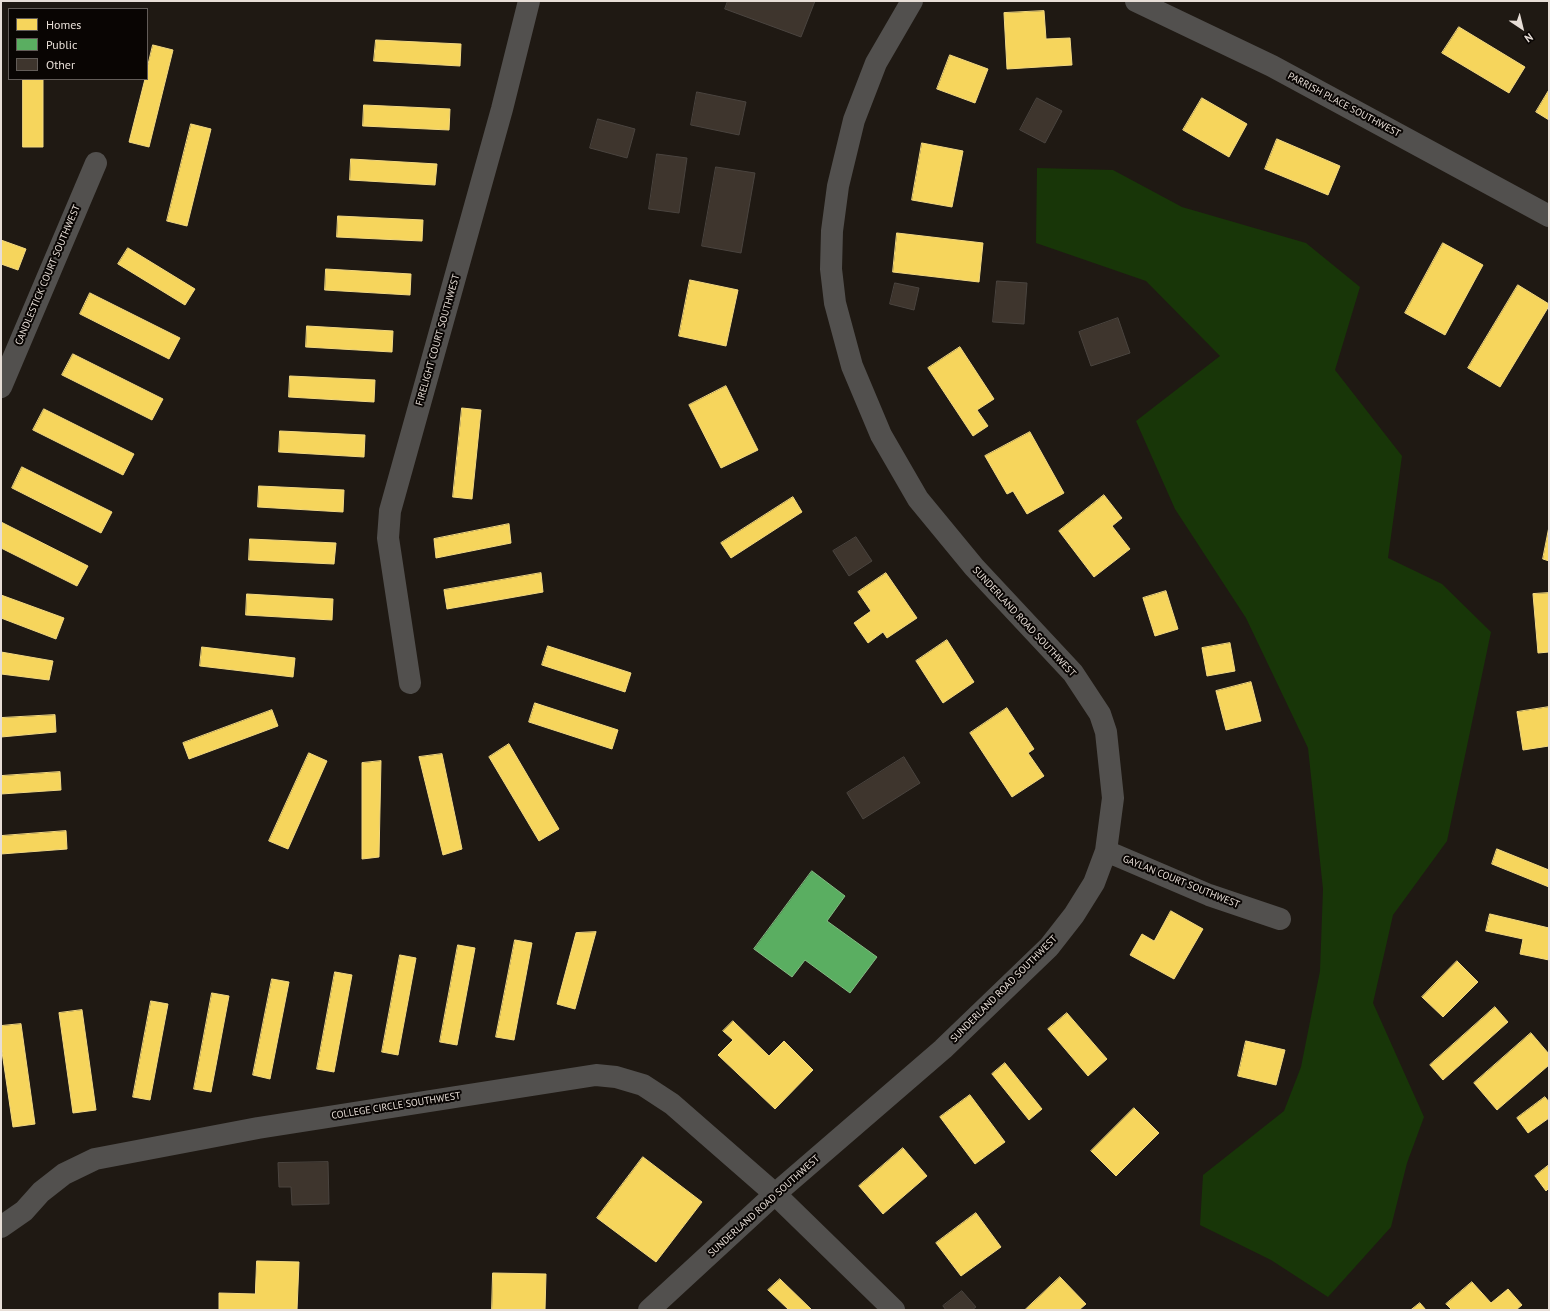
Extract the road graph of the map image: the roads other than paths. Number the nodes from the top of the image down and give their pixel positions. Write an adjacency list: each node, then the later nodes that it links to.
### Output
1 (529, 1): 7 (street, FIRELIGHT COURT SOUTHWEST)
2 (912, 1): 8 (street, SUNDERLAND ROAD SOUTHWEST)
3 (1136, 1): 5 (street, PARRISH PLACE SOUTHWEST)
4 (96, 163): 6 (street, CANDLESTICK COURT SOUTHWEST)
5 (1549, 216)
6 (1, 387)
7 (410, 683)
8 (1106, 851): 9 (street, GAYLAN COURT SOUTHWEST); 10 (street, SUNDERLAND ROAD SOUTHWEST)
9 (1280, 919)
10 (775, 1194): 11 (street, COLLEGE CIRCLE SOUTHWEST); 12 (street, SUNDERLAND ROAD SOUTHWEST); 13 (street, COLLEGE CIRCLE SOUTHWEST)
11 (1, 1227)
12 (649, 1310)
13 (894, 1310)

